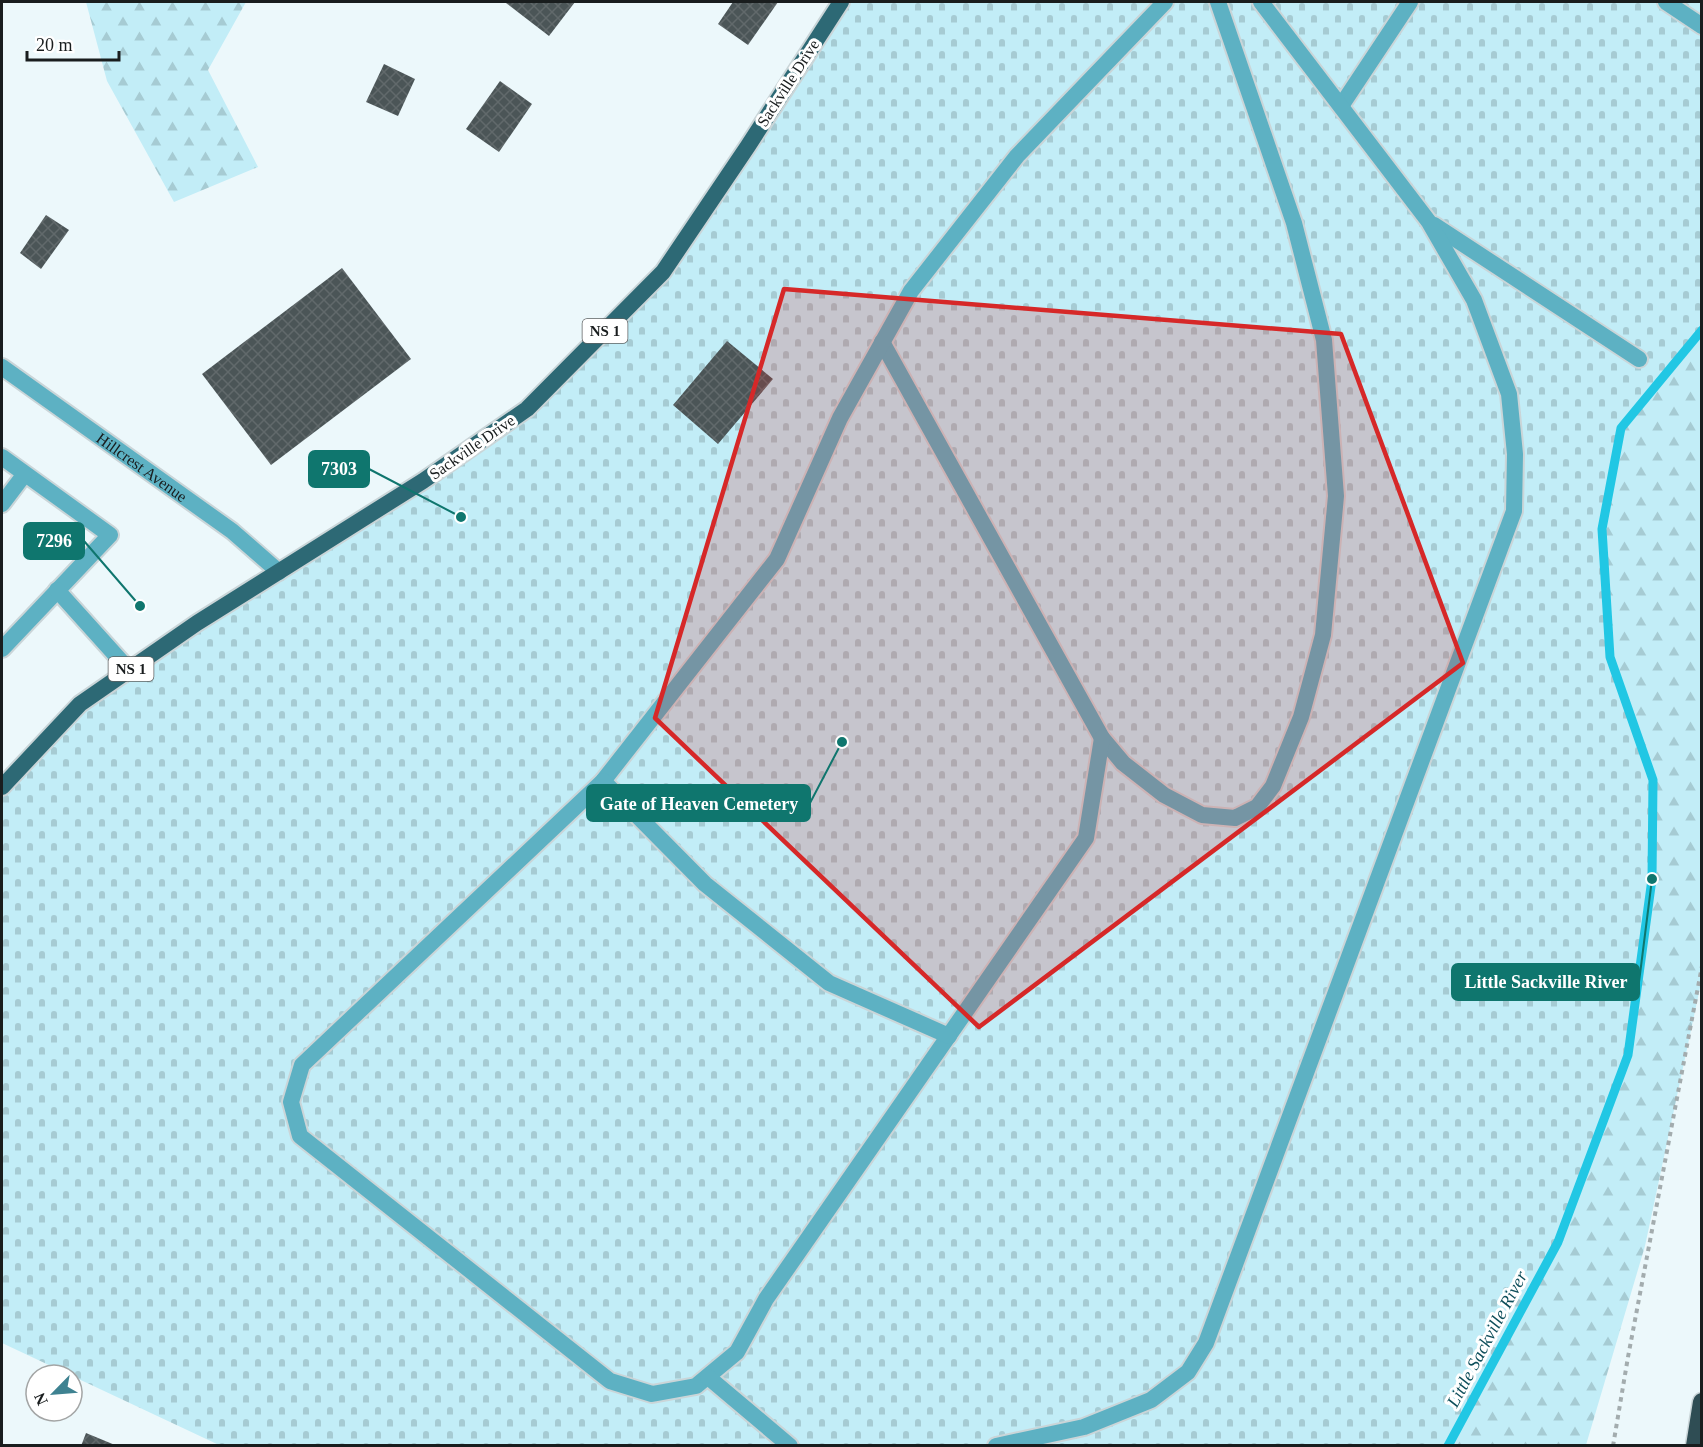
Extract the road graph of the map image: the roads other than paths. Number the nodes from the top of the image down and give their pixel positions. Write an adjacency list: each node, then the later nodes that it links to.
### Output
1 (841, 2): 16 (main road, Sackville Drive / NS 1)
2 (1165, 2): 10 (street)
3 (1218, 2): 20 (street)
4 (1261, 2): 8 (street)
5 (1410, 2): 8 (street)
6 (1666, 2): 7 (street)
7 (1701, 26)
8 (1341, 106): 9 (street)
9 (1429, 222): 11 (street); 27 (street)
10 (882, 342): 20 (street); 21 (street)
11 (1639, 359)
12 (2, 367): 16 (street, Hillcrest Avenue)
13 (2, 457): 14 (street)
14 (24, 475): 15 (street); 17 (street)
15 (2, 504)
16 (279, 572): 19 (main road, Sackville Drive / NS 1)
17 (57, 590): 18 (street); 19 (street)
18 (2, 649)
19 (129, 670): 22 (main road, Sackville Drive / NS 1)
20 (1102, 738): 23 (street)
21 (603, 781): 23 (street); 24 (street)
22 (3, 784)
23 (948, 1036): 24 (street)
24 (708, 1377): 26 (street)
25 (1701, 1402): 28 (highway)
26 (790, 1446)
27 (996, 1446)
28 (1695, 1446)

